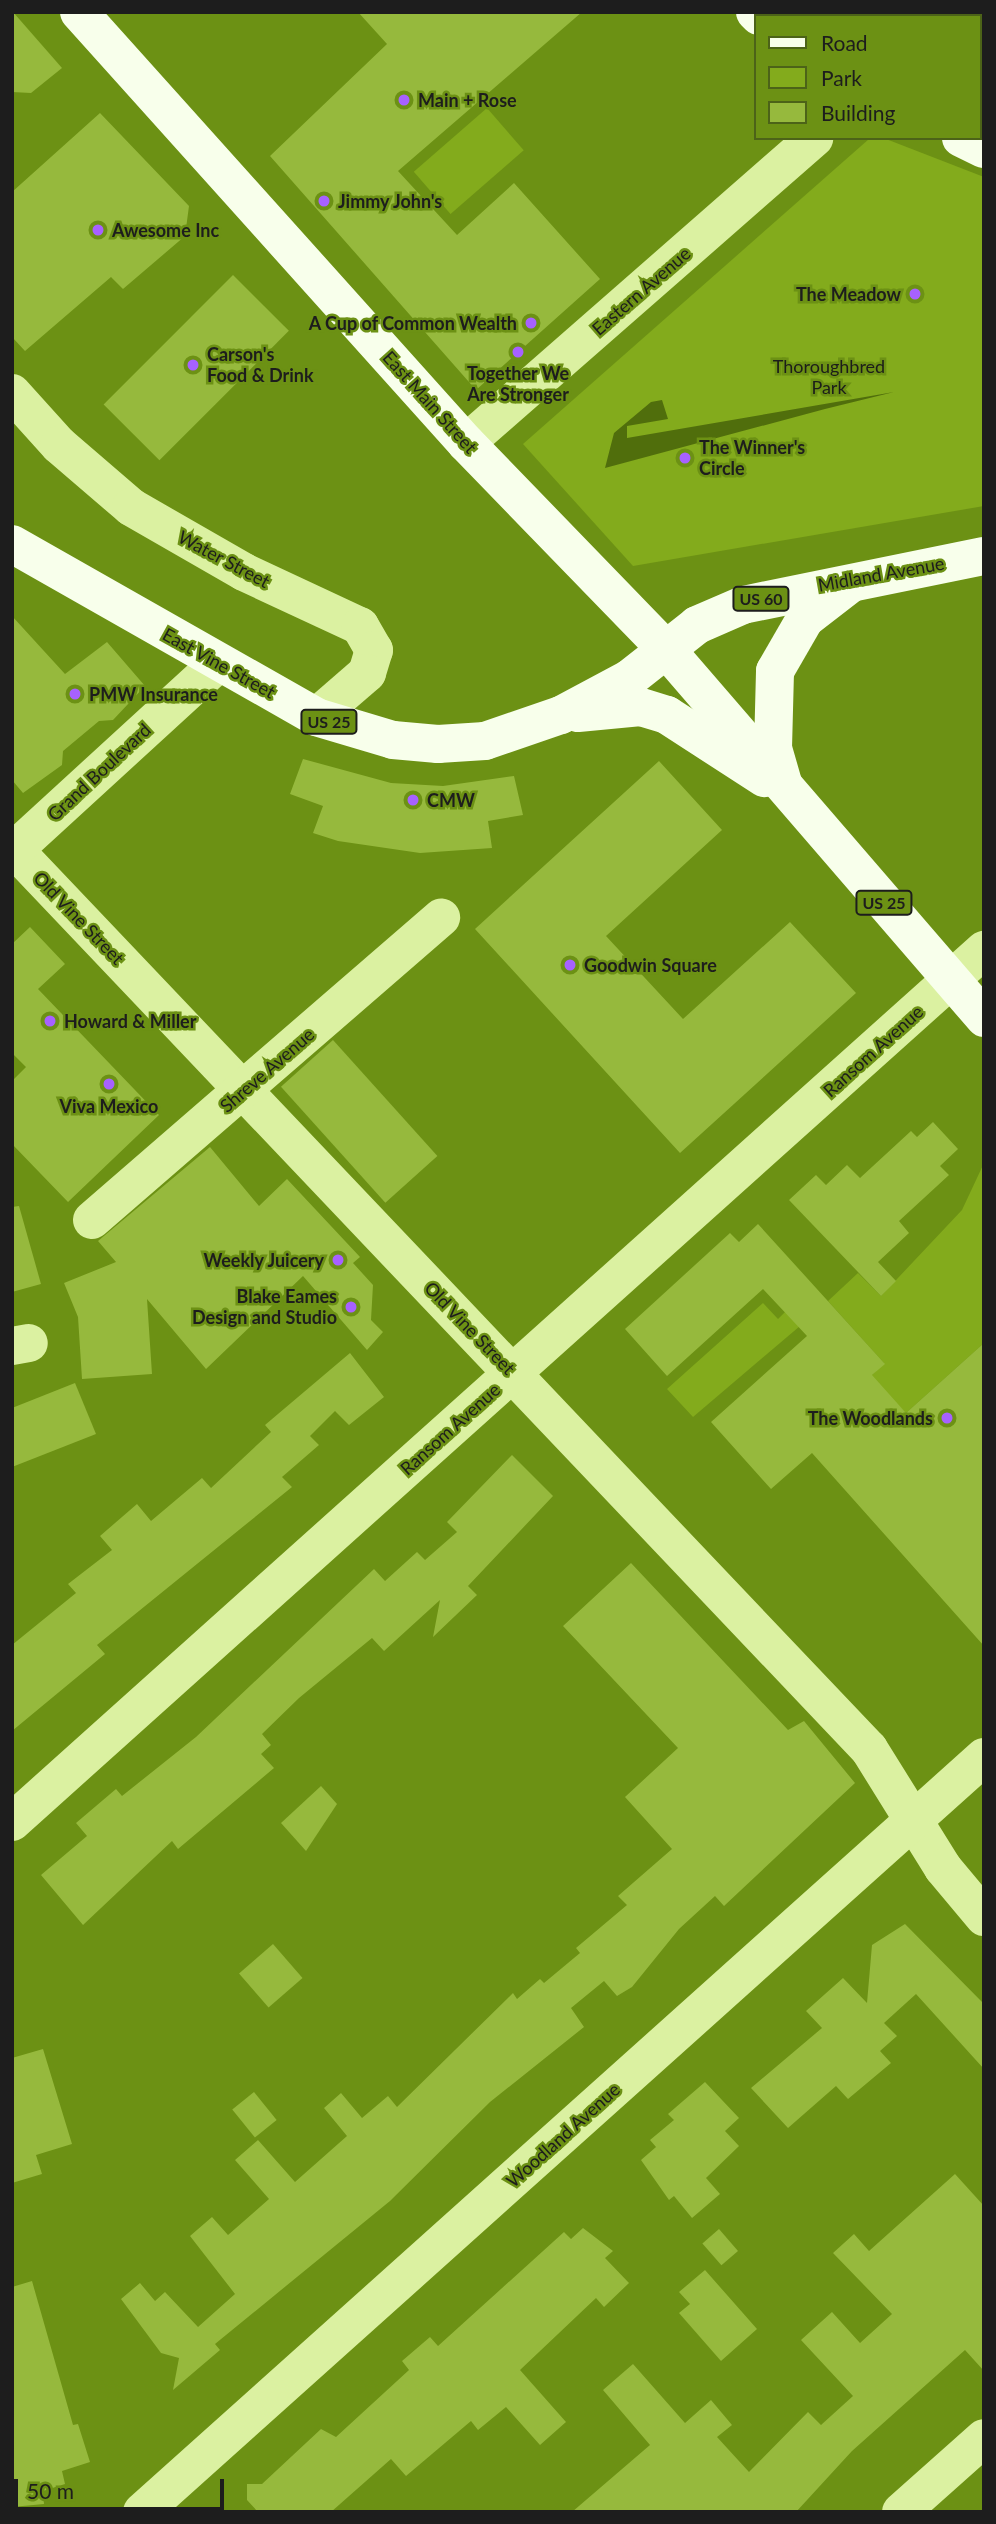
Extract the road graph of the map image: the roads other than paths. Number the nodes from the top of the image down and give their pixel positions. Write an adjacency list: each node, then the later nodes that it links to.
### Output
1 (79, 12): 6 (main road, East Main Street / US 25)
2 (813, 140): 6 (street, Eastern Avenue)
3 (965, 140): 4 (main road)
4 (984, 149)
5 (17, 411): 13 (street, Water Street)
6 (466, 443): 10 (main road, East Main Street / US 25)
7 (12, 544): 11 (main road, East Vine Street / US 25)
8 (984, 556): 9 (main road, Midland Avenue / US 60)
9 (866, 575): 10 (main road, Midland Avenue / US 60); 14 (main road, East Main Street)
10 (665, 648): 12 (main road, East Vine Street / US 25); 14 (main road, East Main Street / US 25)
11 (217, 664): 13 (main road, East Vine Street / US 25); 15 (street, Grand Boulevard)
12 (561, 715): 13 (main road, East Vine Street / US 25); 14 (main road, East Vine Street)
13 (316, 717)
14 (784, 788): 18 (main road, East Main Street / US 25)
15 (13, 850): 20 (street, Old Vine Street)
16 (441, 918): 20 (street, Shreve Avenue)
17 (984, 950): 18 (street, Ransom Avenue)
18 (951, 980): 19 (main road, East Main Street / US 25); 22 (street, Ransom Avenue)
19 (984, 1018)
20 (244, 1090): 21 (street, Shreve Avenue); 22 (street, Old Vine Street)
21 (92, 1220)
22 (513, 1373): 24 (street, Old Vine Street); 25 (street, Ransom Avenue)
23 (984, 1757): 24 (street, Woodland Avenue)
24 (913, 1821): 26 (street, Old Vine Street); 28 (street, Woodland Avenue)
25 (12, 1822)
26 (984, 1917)
27 (984, 2438): 29 (street)
28 (142, 2512)
29 (901, 2512)

